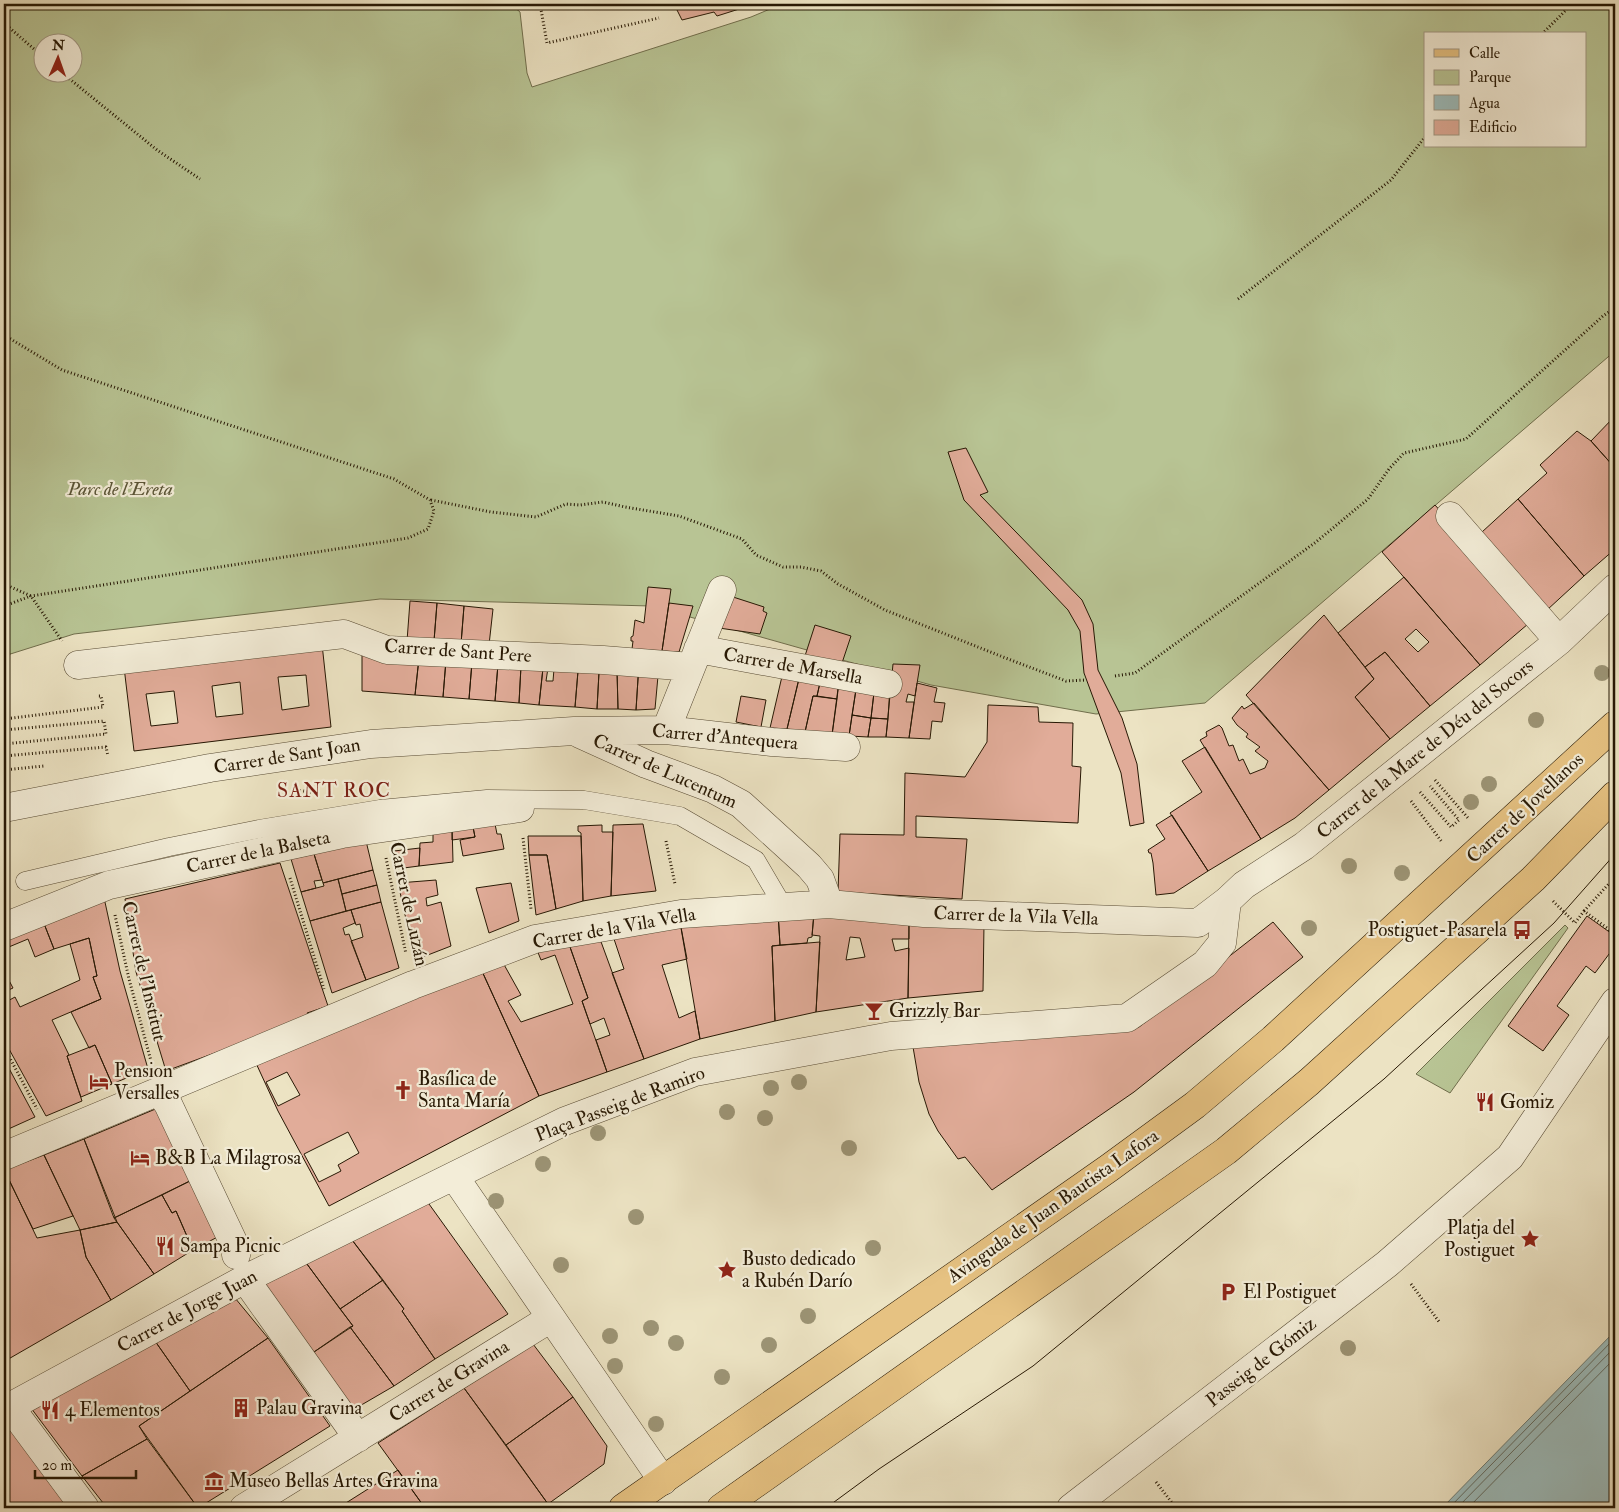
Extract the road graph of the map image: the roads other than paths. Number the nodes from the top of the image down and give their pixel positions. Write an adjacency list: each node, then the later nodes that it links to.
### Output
1 (1450, 516): 4 (street)
2 (1615, 588): 4 (street, Carrer de la Mare de Déu del Socors)
3 (722, 590): 5 (street)
4 (1559, 641): 17 (street, Carrer de la Mare de Déu del Socors)
5 (695, 658): 6 (street, Carrer de Sant Pere); 7 (street, Carrer de Marsella); 9 (street)
6 (78, 666)
7 (888, 684)
8 (1615, 725): 15 (main road, Carrer de Jovellanos)
9 (666, 730): 10 (street, Carrer d'Antequera); 11 (street, Carrer d'Antequera)
10 (574, 731): 14 (street, Carrer de Sant Joan); 18 (street, Carrer de Lucentum)
11 (846, 747)
12 (1615, 795): 33 (main road)
13 (521, 803): 16 (lane, Carrer de la Balseta); 19 (lane, Carrer de Lucentum); 20 (street, Carrer de la Balseta)
14 (4, 808)
15 (1456, 871): 29 (main road, Avinguda de Juan Bautista Lafora)
16 (25, 880)
17 (1227, 901): 18 (street, Carrer de la Vila Vella); 24 (street, Plaça Passeig de Ramiro)
18 (830, 904): 19 (street, Carrer de la Vila Vella)
19 (783, 906): 22 (street, Carrer de la Vila Vella)
20 (4, 927)
21 (1615, 1002): 34 (street, Passeig de Gómiz)
22 (160, 1093): 23 (street, Carrer de la Vila Vella); 25 (street)
23 (4, 1156)
24 (454, 1176): 25 (street, Carrer de Jorge Juan); 26 (street)
25 (240, 1267): 27 (street, Carrer de Jorge Juan); 28 (street)
26 (551, 1318): 28 (street, Carrer de Gravina); 29 (street)
27 (7, 1408): 30 (street)
28 (358, 1438): 31 (street, Carrer de Gravina)
29 (663, 1481): 32 (main road, Avinguda de Juan Bautista Lafora)
30 (85, 1508)
31 (244, 1508)
32 (623, 1508)
33 (721, 1508)
34 (1072, 1508)

